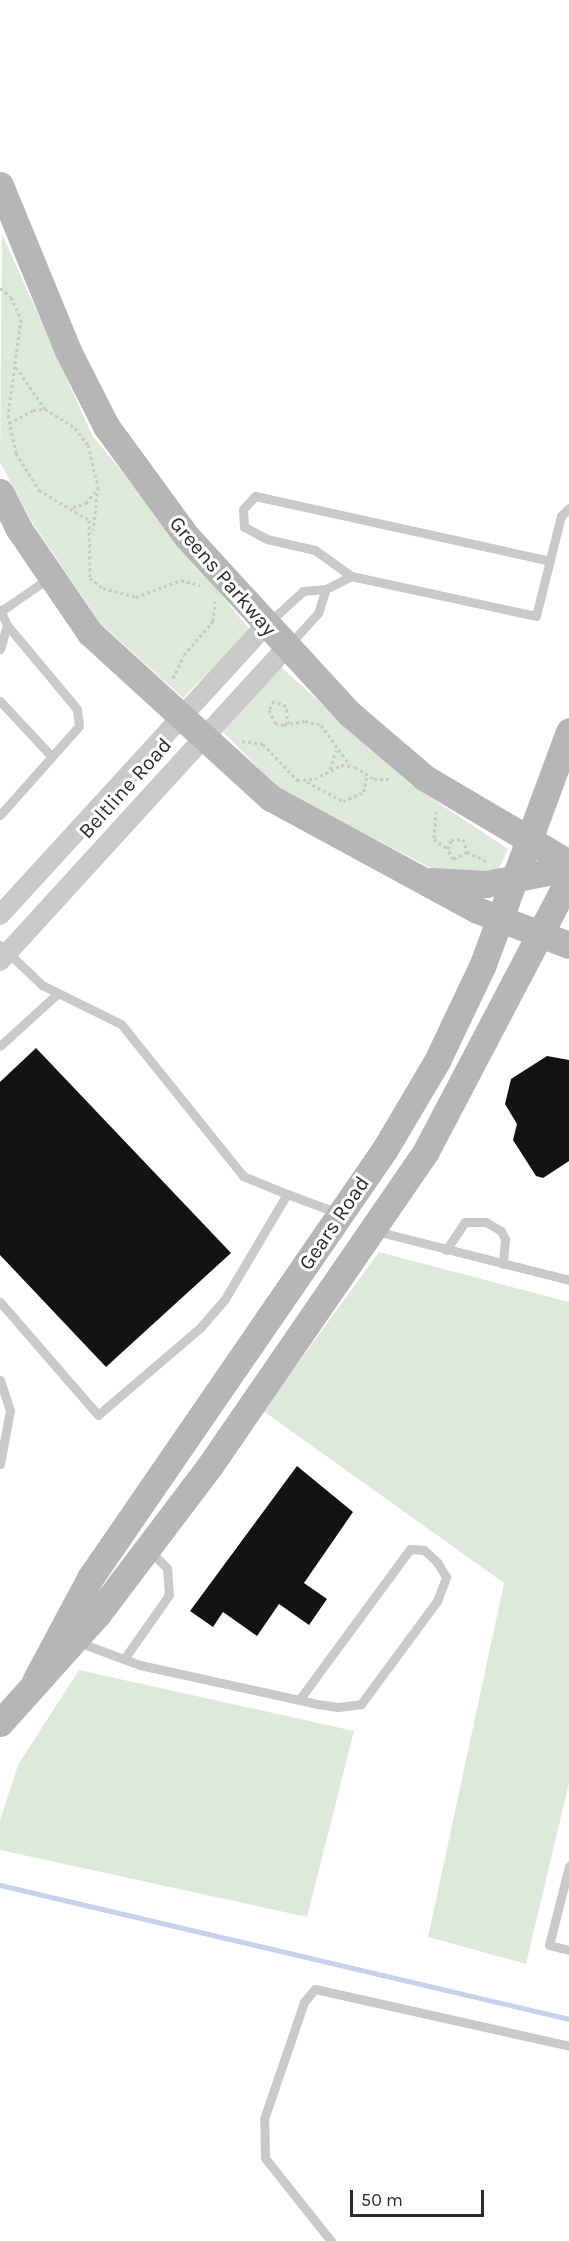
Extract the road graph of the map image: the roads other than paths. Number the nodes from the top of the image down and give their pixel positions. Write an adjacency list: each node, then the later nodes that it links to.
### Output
1 (1, 190): 2 (street, Greens Parkway)
2 (7, 223): 11 (street, Greens Parkway)
3 (0, 492): 6 (street)
4 (569, 508): 5 (lane)
5 (550, 561): 7 (lane); 7 (lane)
6 (51, 576): 9 (lane); 15 (street)
7 (351, 576): 8 (lane)
8 (326, 589): 11 (lane); 12 (lane)
9 (0, 610): 10 (lane)
10 (7, 625): 13 (lane); 18 (lane)
11 (265, 626): 12 (street, Greens Parkway); 15 (street, Beltline Road)
12 (286, 648): 17 (street, Beltline Road); 20 (street, Greens Parkway)
13 (0, 649)
14 (0, 701): 18 (lane)
15 (181, 716): 17 (street); 27 (street, Beltline Road)
16 (569, 731): 20 (street, Gears Road)
17 (204, 737): 25 (street); 31 (street, Beltline Road)
18 (52, 757): 19 (lane)
19 (0, 815)
20 (530, 842): 21 (street, Greens Parkway); 23 (street, Gears Road)
21 (569, 863)
22 (569, 868): 23 (street)
23 (516, 879): 25 (street); 28 (street, Gears Road)
24 (569, 879): 26 (street, Gears Road)
25 (422, 880): 28 (street)
26 (562, 903): 28 (street); 29 (street, Gears Road)
27 (0, 915)
28 (500, 920): 29 (street); 35 (street, Gears Road)
29 (539, 935): 30 (street); 36 (street, Gears Road)
30 (569, 945)
31 (3, 953): 32 (lane)
32 (57, 994): 33 (lane); 34 (lane)
33 (0, 1046)
34 (287, 1194): 35 (lane); 40 (lane)
35 (340, 1214): 36 (street); 42 (street, Gears Road)
36 (371, 1229): 37 (lane); 44 (street, Gears Road)
37 (446, 1250): 38 (lane); 38 (lane)
38 (503, 1264): 39 (lane)
39 (569, 1280)
40 (0, 1302)
41 (0, 1380): 43 (lane)
42 (181, 1448): 44 (street); 48 (street, Gears Road)
43 (0, 1464)
44 (209, 1467): 45 (street, Gears Road)
45 (147, 1548): 46 (street, Gears Road); 47 (lane)
46 (73, 1640): 47 (lane); 48 (street, Gears Road)
47 (124, 1659): 49 (lane)
48 (35, 1681): 50 (street, Gears Road)
49 (299, 1700): 49 (lane)
50 (0, 1723)
51 (569, 1866): 52 (lane)
52 (569, 1950)
53 (569, 2046): 54 (lane)
54 (330, 2241)

